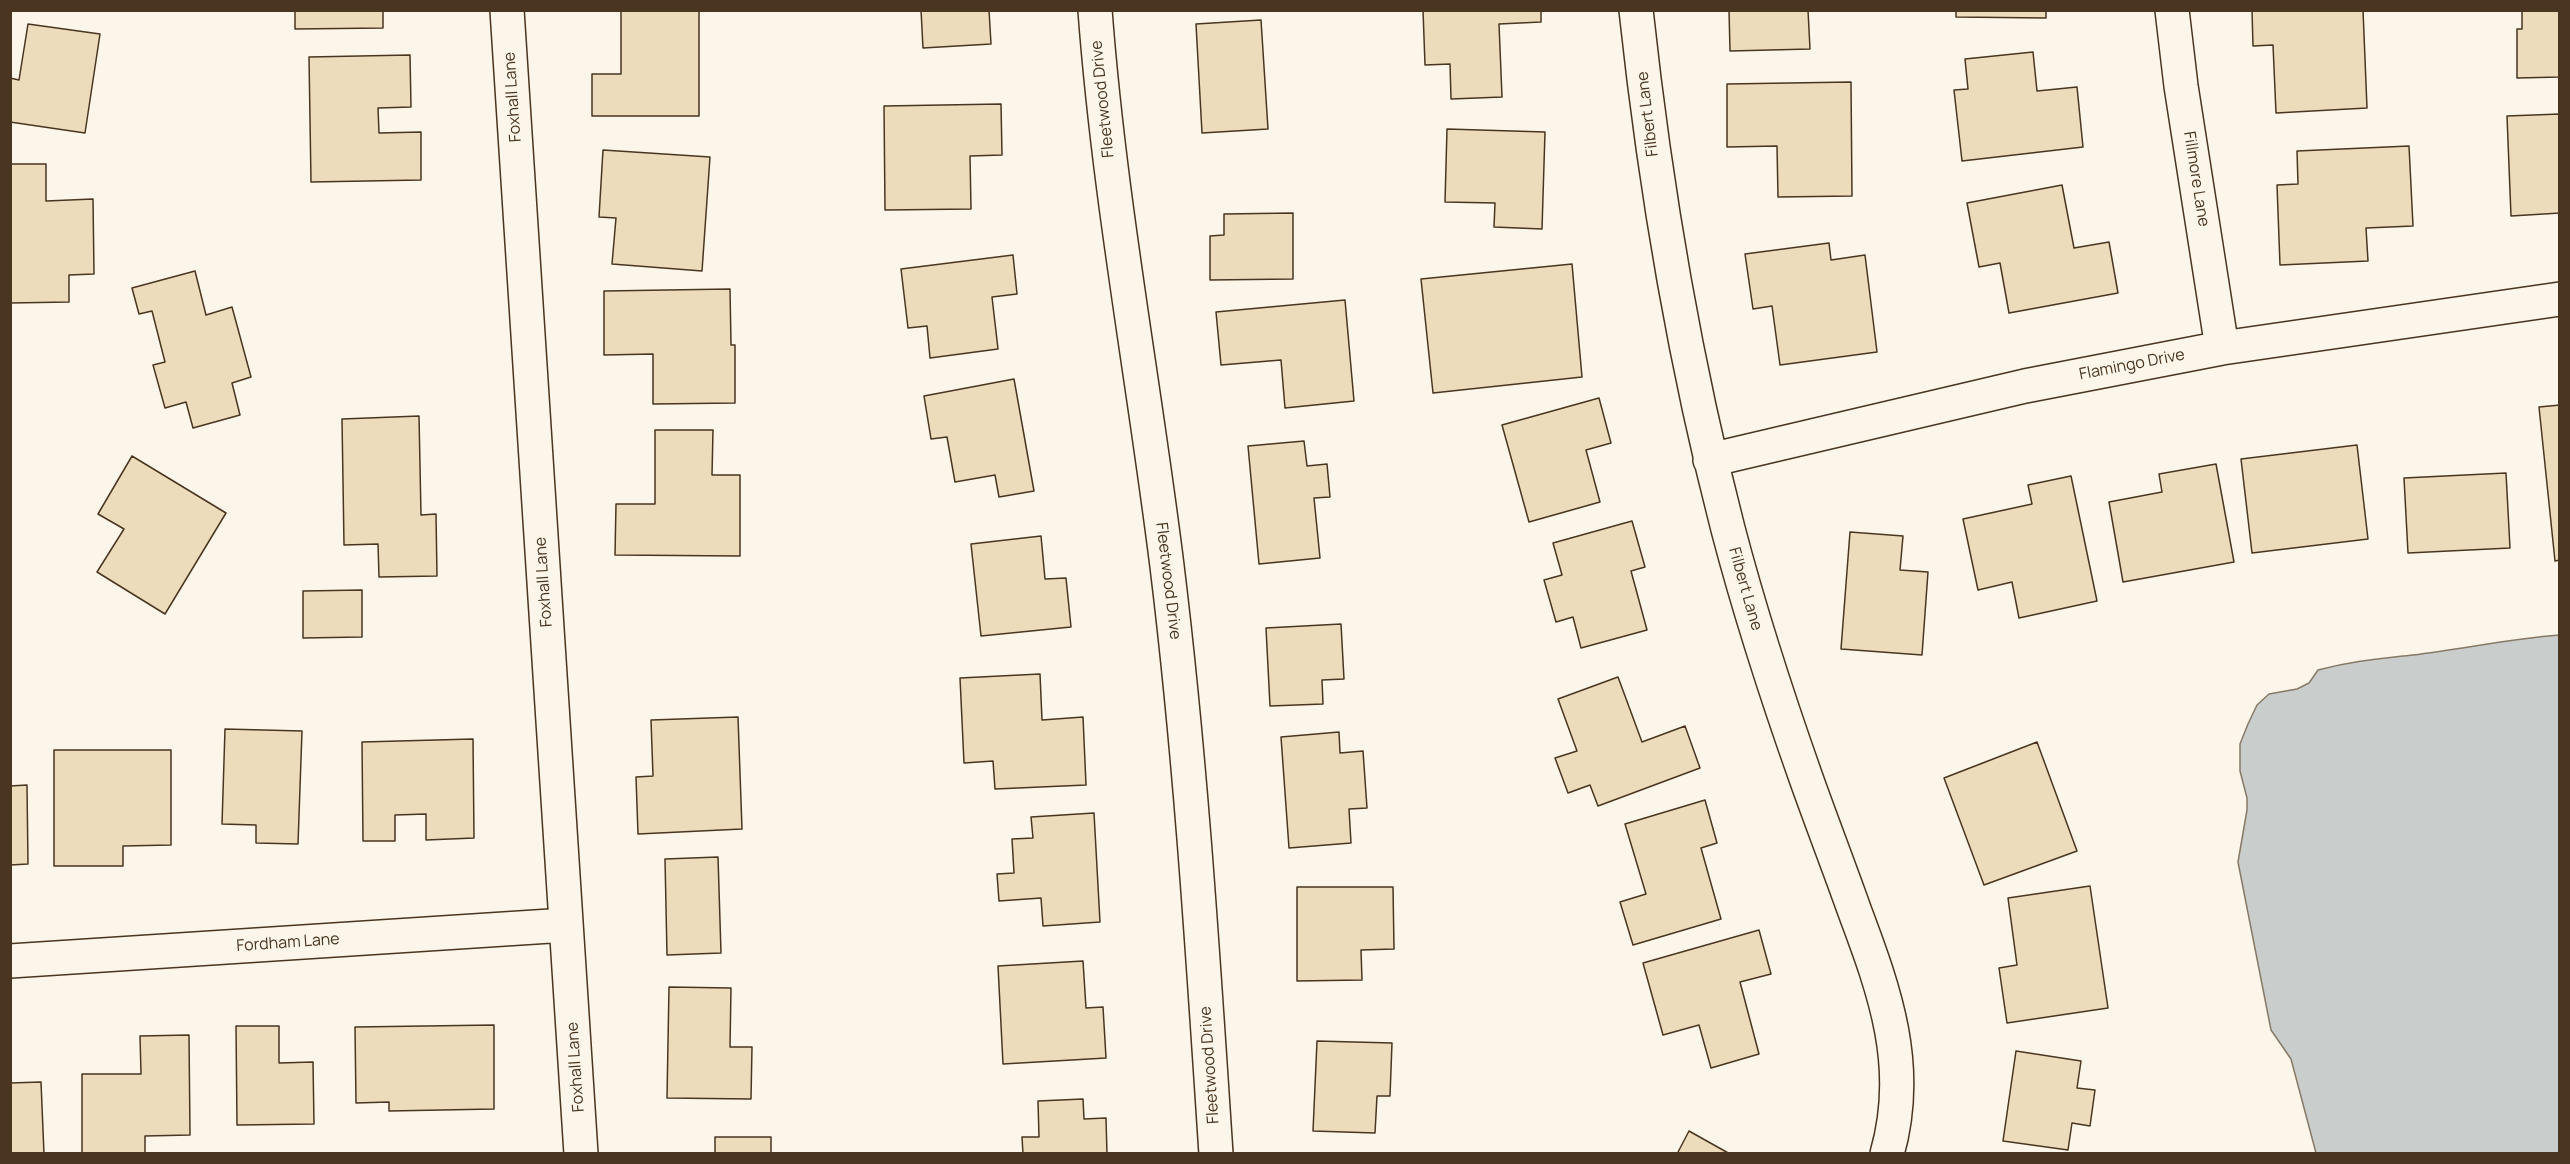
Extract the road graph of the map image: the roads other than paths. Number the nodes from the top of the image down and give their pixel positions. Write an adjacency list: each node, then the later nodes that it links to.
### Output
1 (507, 10): 8 (street, Foxhall Lane)
2 (1095, 10): 11 (street, Fleetwood Drive)
3 (1636, 10): 7 (street, Filbert Lane)
4 (2172, 10): 6 (street, Fillmore Lane)
5 (2559, 299): 6 (street, Flamingo Drive)
6 (2222, 348): 7 (street, Flamingo Drive)
7 (1710, 460): 12 (street, Filbert Lane)
8 (566, 925): 9 (street, Fordham Lane); 10 (street, Foxhall Lane)
9 (10, 961)
10 (581, 1154)
11 (1216, 1154)
12 (1887, 1154)

